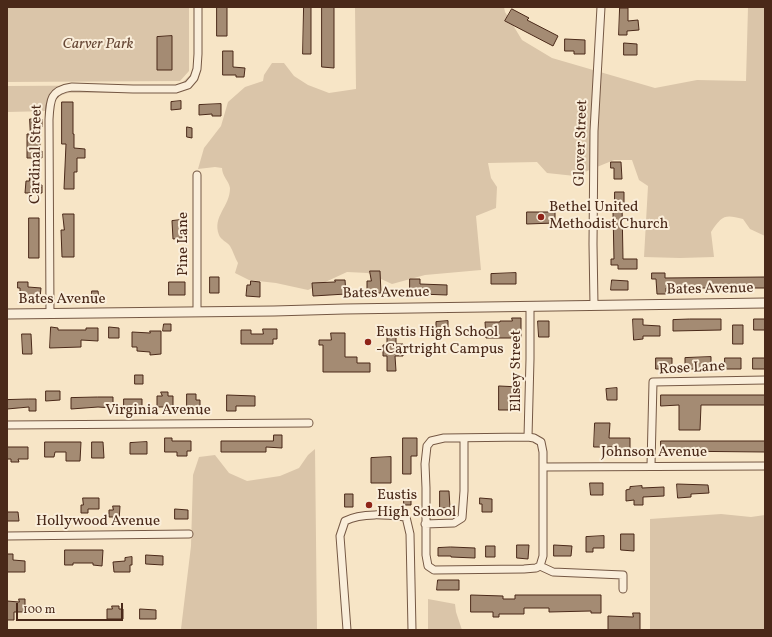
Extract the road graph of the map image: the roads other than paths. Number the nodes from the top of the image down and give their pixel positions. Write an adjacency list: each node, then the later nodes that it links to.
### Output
1 (198, 7): 9 (street, Cardinal Street)
2 (601, 7): 5 (street, Glover Street)
3 (197, 175): 7 (street, Pine Lane)
4 (765, 303): 5 (street, Bates Avenue)
5 (594, 305): 6 (street, Bates Avenue)
6 (530, 306): 7 (street, Bates Avenue); 13 (street, Ellsey Street)
7 (197, 312): 9 (street, Bates Avenue)
8 (7, 314): 9 (street, Bates Avenue)
9 (50, 314)
10 (765, 380): 15 (street, Rose Lane)
11 (309, 423): 12 (street, Virginia Avenue)
12 (7, 425)
13 (528, 437): 14 (street); 17 (street)
14 (464, 439): 18 (street); 18 (street)
15 (651, 465): 16 (street, Johnson Avenue); 17 (street, Johnson Avenue)
16 (765, 466)
17 (543, 467): 21 (street)
18 (426, 524): 21 (street)
19 (189, 534): 20 (street, Hollywood Avenue)
20 (7, 536)
21 (540, 566): 22 (street)
22 (623, 589)
23 (347, 630): 24 (street)
24 (412, 630)

